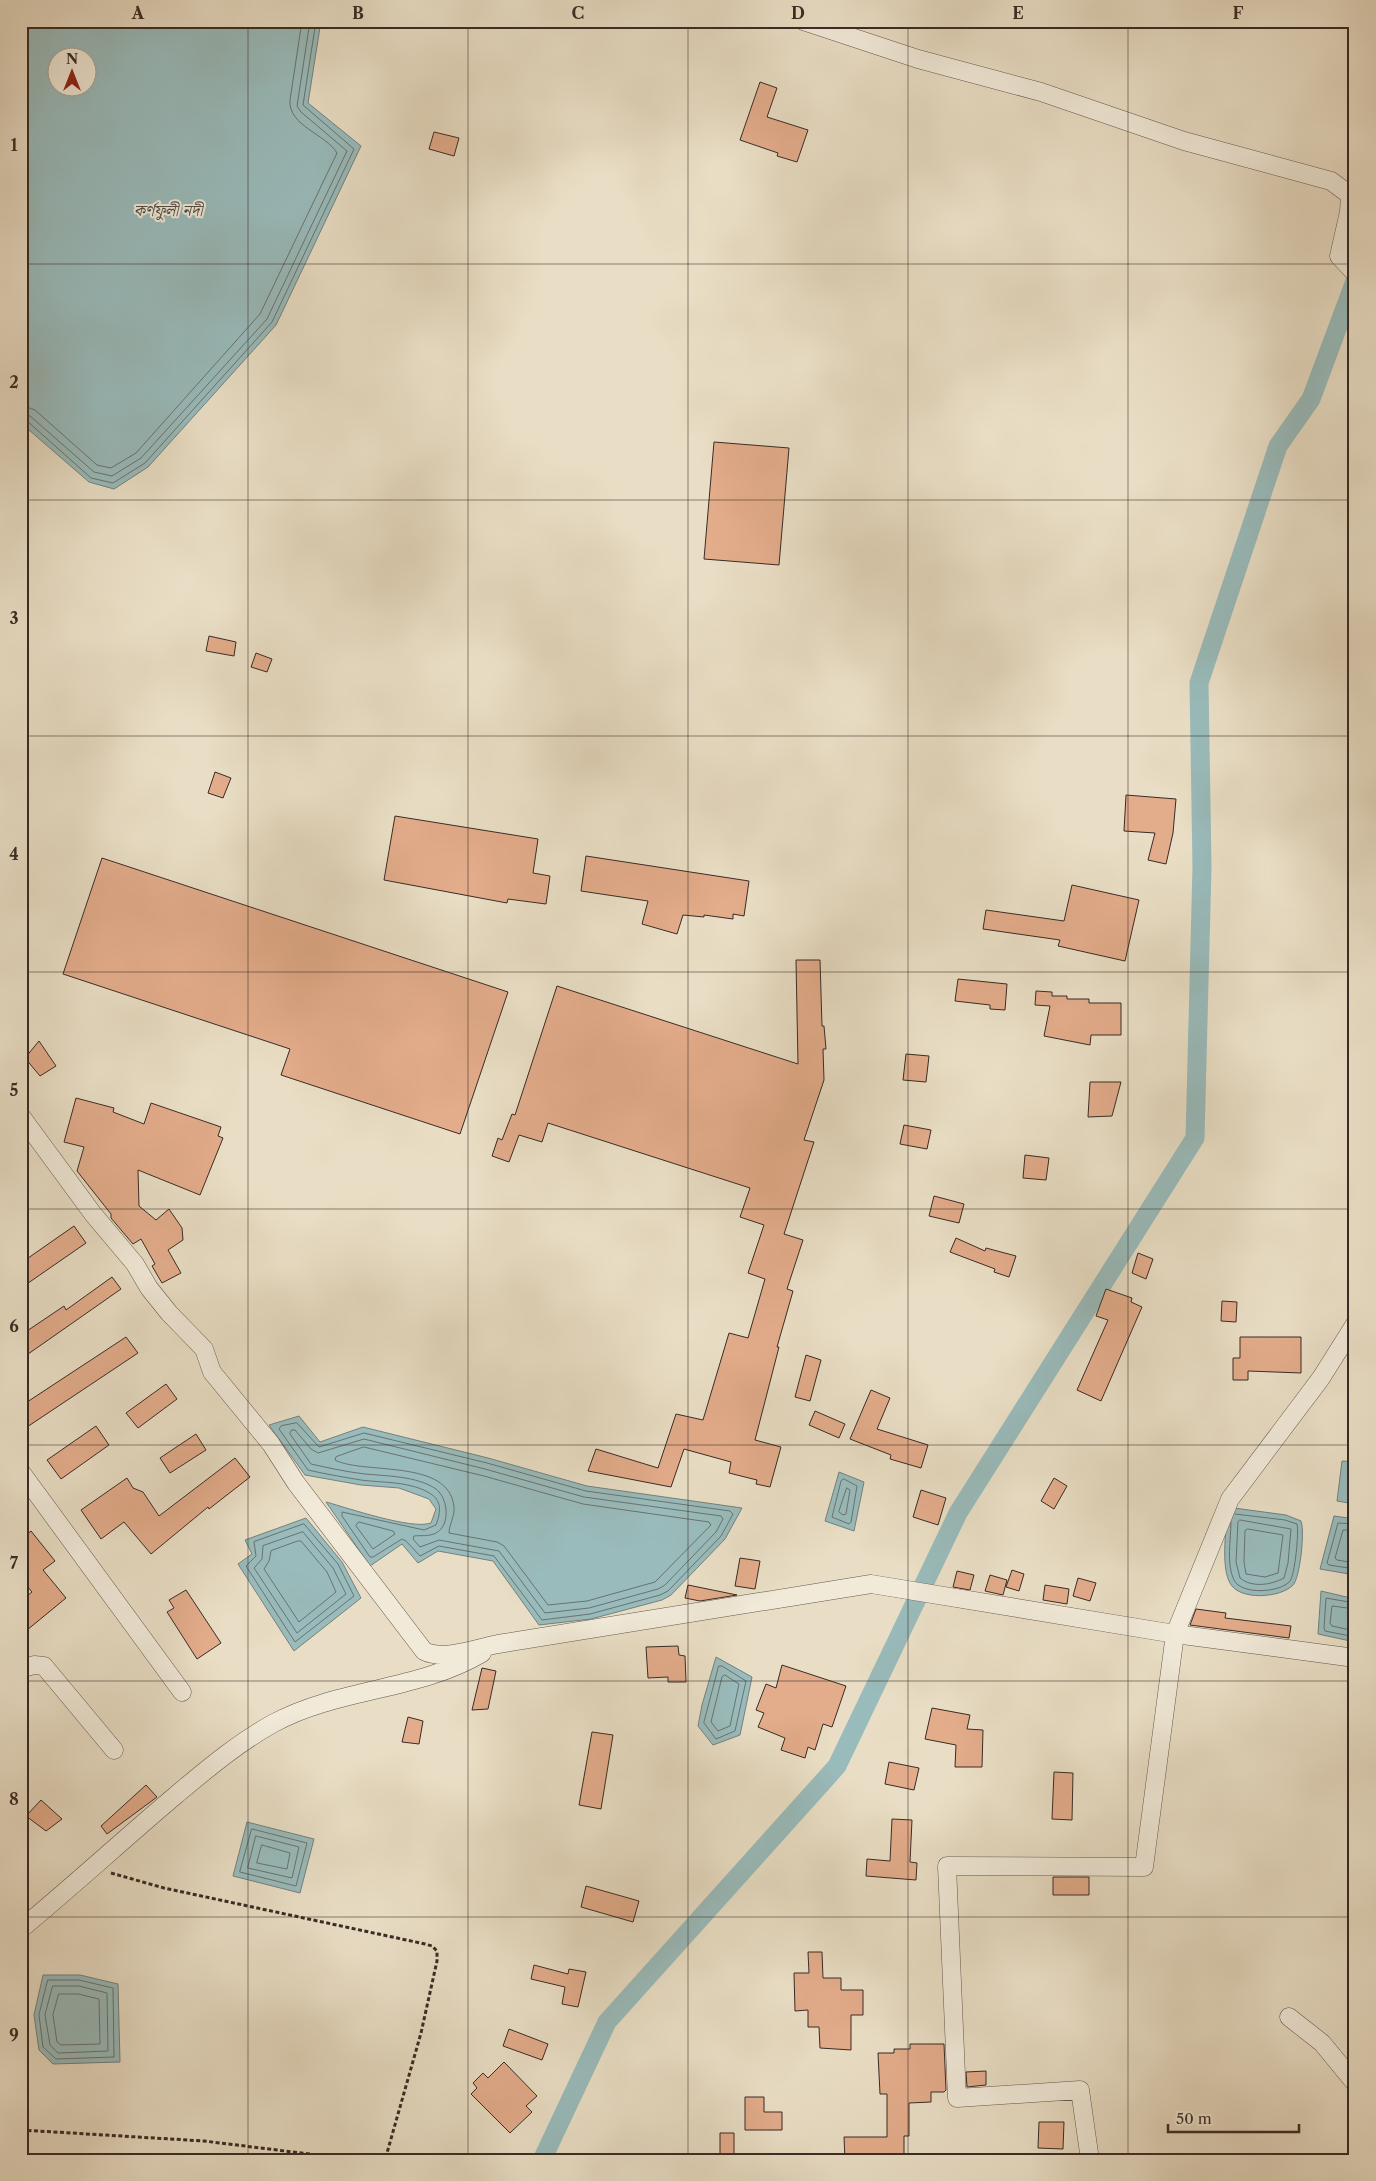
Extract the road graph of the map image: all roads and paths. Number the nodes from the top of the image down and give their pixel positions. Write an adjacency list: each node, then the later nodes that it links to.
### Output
1 (803, 21): 2 (street)
2 (1355, 273)
3 (21, 1116): 7 (street)
4 (1355, 1324): 6 (street)
5 (21, 1472): 10 (street)
6 (1175, 1634): 7 (street); 8 (street); 19 (street)
7 (498, 1644): 12 (street)
8 (1355, 1658)
9 (21, 1669): 11 (street)
10 (182, 1692)
11 (114, 1750)
12 (91, 1868): 13 (street); 18 (path)
13 (21, 1929)
14 (1289, 2017): 15 (street)
15 (1355, 2083)
16 (21, 2130): 17 (path)
17 (358, 2160)
18 (385, 2160)
19 (1090, 2160)

